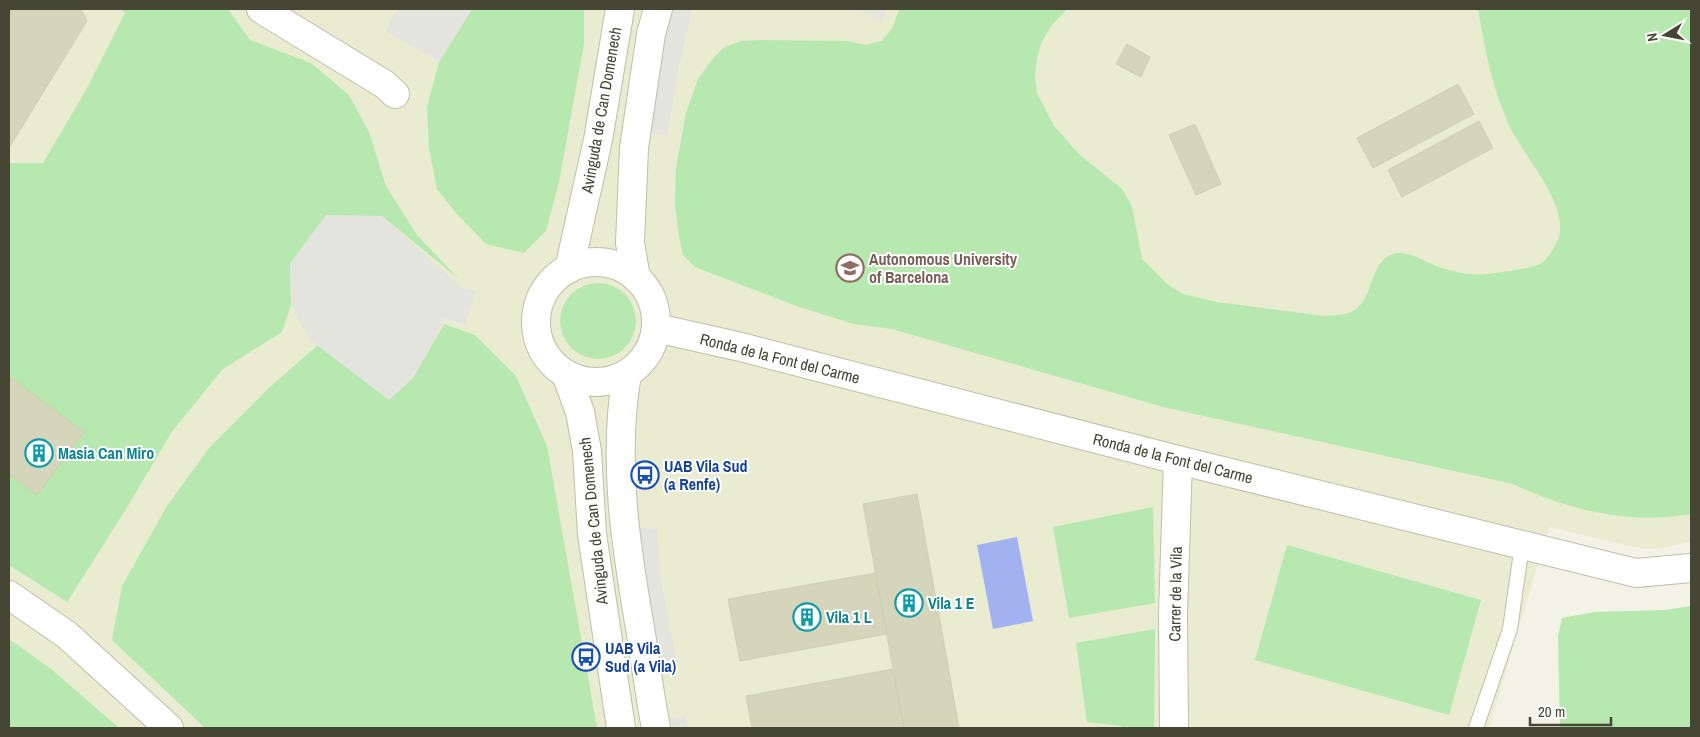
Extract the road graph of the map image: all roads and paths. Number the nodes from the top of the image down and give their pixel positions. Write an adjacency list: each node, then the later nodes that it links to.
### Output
1 (261, 9): 4 (street)
2 (620, 9): 5 (street, Avinguda de Can Domenech)
3 (658, 9): 6 (street)
4 (395, 94)
5 (569, 269): 6 (street); 8 (street)
6 (636, 278): 7 (street)
7 (656, 328): 9 (street); 10 (street, Ronda de la Font del Carme)
8 (566, 374): 9 (street); 15 (street, Avinguda de Can Domenech)
9 (627, 374): 16 (street, Avinguda de Can Domenech)
10 (1178, 460): 11 (street, Ronda de la Font del Carme); 17 (street, Carrer de la Vila)
11 (1522, 545): 12 (street, Ronda de la Font del Carme); 18 (lane)
12 (1691, 568)
13 (9, 595): 14 (street)
14 (169, 728)
15 (621, 728)
16 (656, 728)
17 (1174, 728)
18 (1476, 728)

